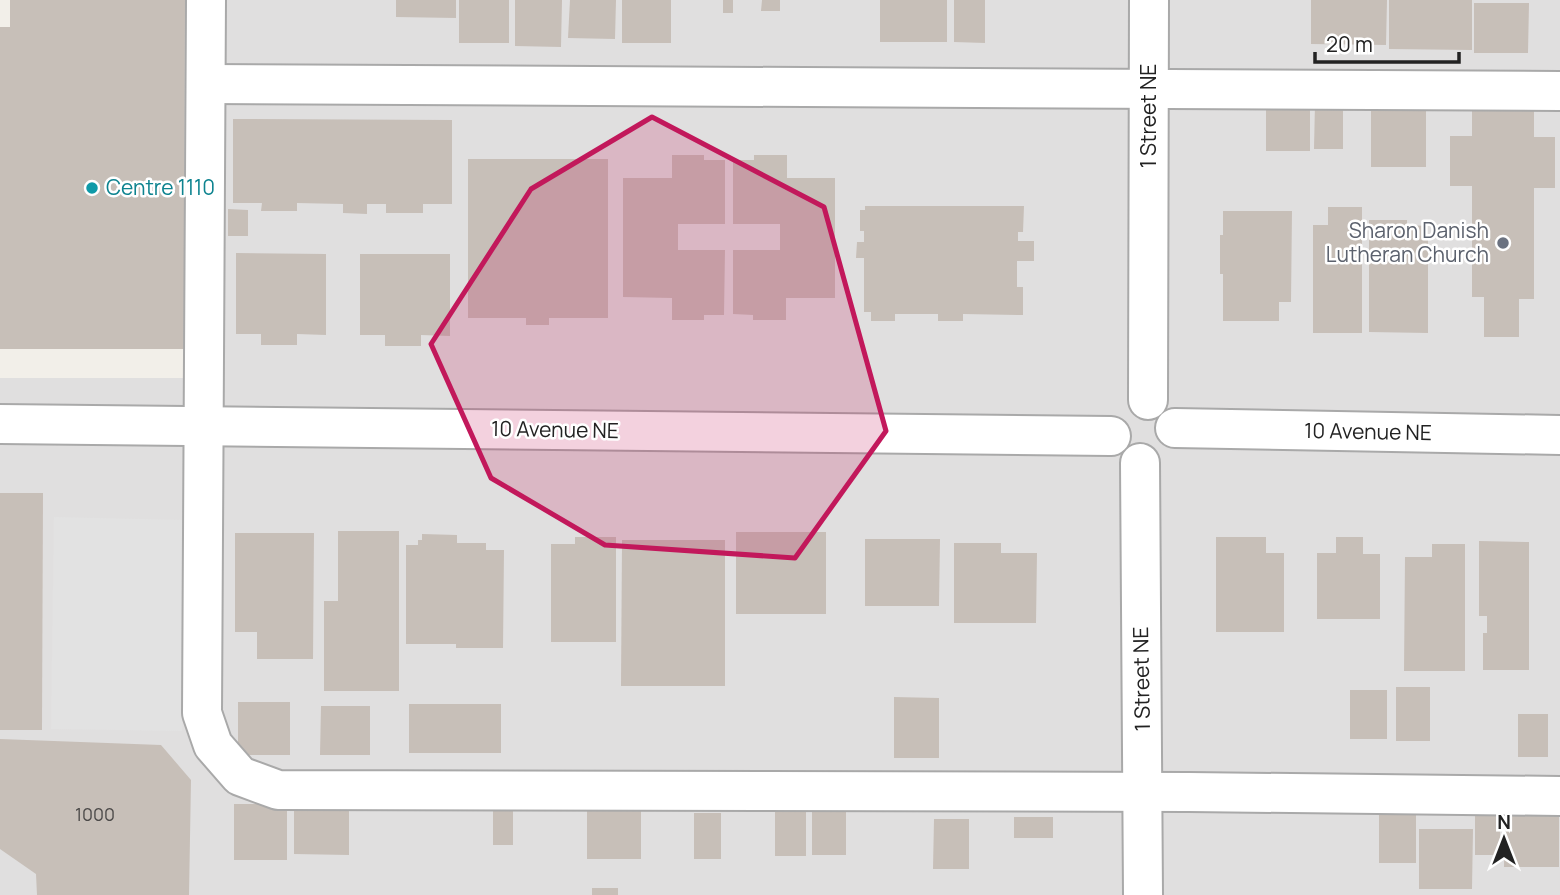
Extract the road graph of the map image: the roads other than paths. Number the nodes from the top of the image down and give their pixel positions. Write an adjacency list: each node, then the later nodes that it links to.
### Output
1 (206, 0): 3 (street)
2 (1149, 0): 4 (street, 1 Street NE)
3 (206, 84): 4 (street); 8 (street)
4 (1149, 90): 5 (street); 6 (street, 1 Street NE)
5 (1560, 92)
6 (1148, 400): 9 (street); 11 (street)
7 (0, 424): 8 (street, 10 Avenue NE)
8 (204, 427): 11 (street, 10 Avenue NE); 13 (street)
9 (1175, 428): 10 (street, 10 Avenue NE); 12 (street)
10 (1560, 435)
11 (1111, 436): 12 (street)
12 (1140, 463): 13 (street, 1 Street NE)
13 (1144, 792): 14 (street); 15 (street, 1 Street NE)
14 (1560, 796)
15 (1143, 895)

